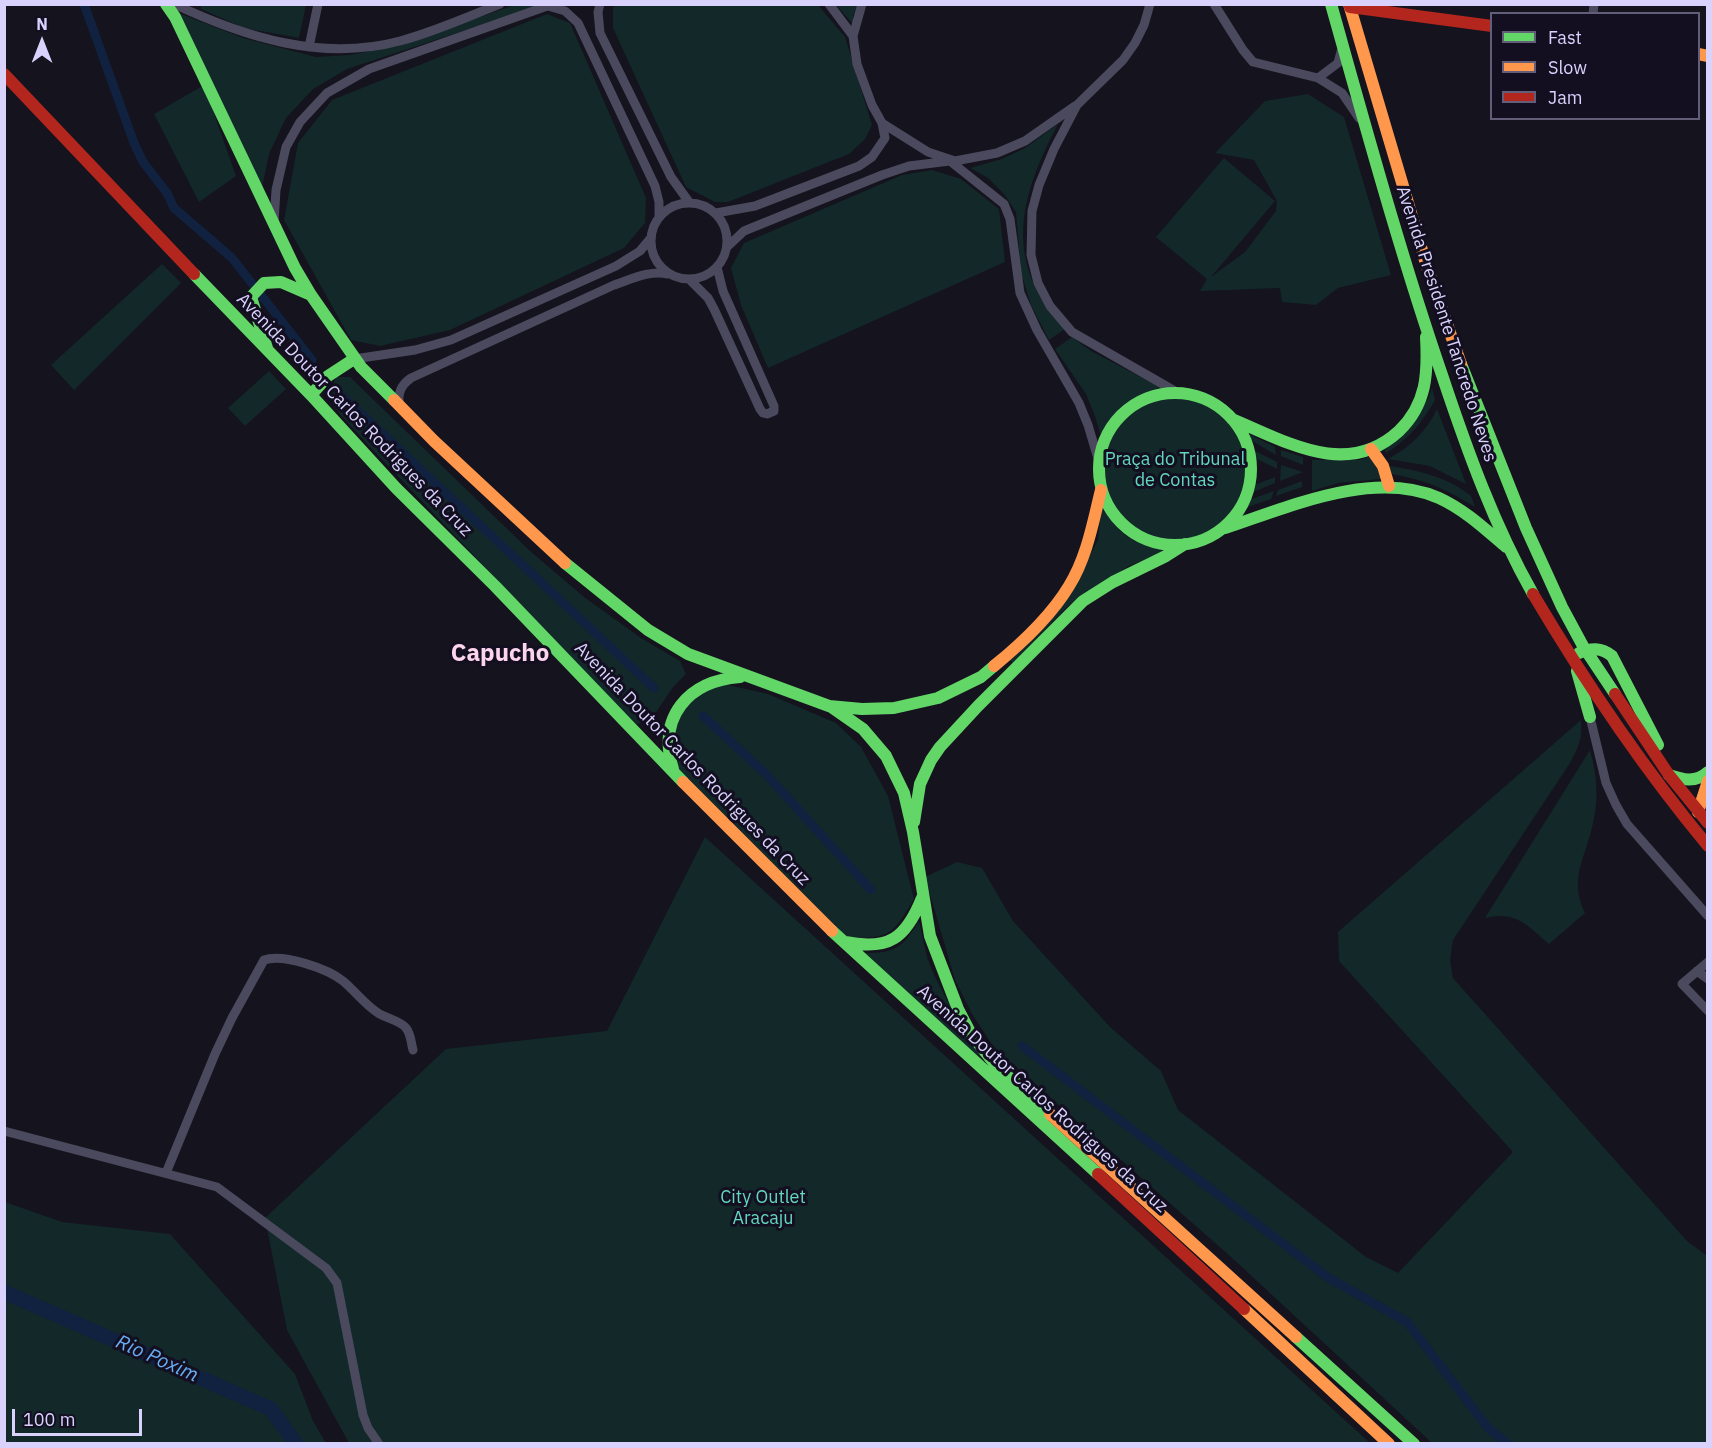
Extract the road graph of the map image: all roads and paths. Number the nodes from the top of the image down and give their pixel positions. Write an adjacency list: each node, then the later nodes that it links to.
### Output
1 (166, 4): 27 (main road)
2 (174, 4): 13 (street)
3 (318, 4): 17 (street)
4 (500, 4): 17 (street)
5 (600, 4): 24 (street)
6 (829, 4): 15 (street)
7 (862, 4): 15 (street)
8 (1150, 4): 20 (street)
9 (1214, 4): 19 (street)
10 (1331, 4): 16 (main road, Avenida Presidente Tancredo Neves)
11 (550, 5): 26 (street); 27 (street)
12 (1349, 6): 14 (main road); 48 (main road, Avenida Presidente Tancredo Neves)
13 (193, 9): 17 (street)
14 (1490, 26)
15 (853, 36): 21 (street)
16 (1343, 45): 19 (street); 22 (main road, Avenida Presidente Tancredo Neves)
17 (309, 47)
18 (4, 74): 35 (main road, Avenida Doutor Carlos Rodrigues da Cruz)
19 (1318, 78): 22 (street)
20 (1077, 105): 23 (street); 37 (street)
21 (882, 123): 23 (street); 25 (street)
22 (1364, 125): 34 (main road, Avenida Presidente Tancredo Neves)
23 (950, 161): 29 (street); 42 (street)
24 (689, 202): 25 (street); 26 (street)
25 (716, 213): 29 (street)
26 (659, 216): 28 (street)
27 (274, 225): 33 (main road)
28 (650, 239): 31 (street); 36 (street)
29 (727, 247): 30 (street)
30 (717, 267): 32 (street); 32 (street)
31 (668, 274): 32 (street); 39 (street)
32 (689, 279)
33 (311, 295): 35 (main road); 36 (main road)
34 (1425, 330): 41 (main road); 47 (main road, Avenida Presidente Tancredo Neves)
35 (268, 352): 38 (main road, Avenida Doutor Carlos Rodrigues da Cruz)
36 (354, 359): 38 (main road); 39 (main road)
37 (1180, 394): 40 (main road); 42 (main road)
38 (311, 395): 55 (main road, Avenida Doutor Carlos Rodrigues da Cruz)
39 (399, 406): 52 (main road)
40 (1232, 419): 41 (main road); 45 (main road)
41 (1371, 449): 43 (main road)
42 (1099, 462): 44 (main road)
43 (1389, 486): 45 (main road); 47 (main road)
44 (1101, 490): 46 (main road); 50 (main road)
45 (1221, 529): 46 (main road)
46 (1185, 544): 51 (main road)
47 (1511, 552): 49 (main road, Avenida Presidente Tancredo Neves)
48 (1586, 650): 49 (main road); 57 (main road, Avenida Presidente Tancredo Neves); 57 (main road)
49 (1573, 659): 54 (main road); 62 (main road, Avenida Presidente Tancredo Neves)
50 (999, 662): 51 (main road); 53 (main road)
51 (1011, 672): 61 (main road)
52 (744, 676): 53 (main road); 55 (main road)
53 (829, 706): 61 (main road)
54 (1590, 717): 64 (street)
55 (674, 772): 65 (main road, Avenida Doutor Carlos Rodrigues da Cruz)
56 (1707, 772): 57 (main road)
57 (1669, 775): 59 (main road, Avenida Presidente Tancredo Neves)
58 (1707, 781): 59 (main road)
59 (1698, 812): 60 (main road, Avenida Presidente Tancredo Neves)
60 (1707, 823)
61 (913, 832): 63 (main road, Avenida Doutor Carlos Rodrigues da Cruz)
62 (1707, 846)
63 (923, 895): 65 (main road); 75 (main road, Avenida Doutor Carlos Rodrigues da Cruz)
64 (1707, 916)
65 (841, 941): 74 (main road, Avenida Doutor Carlos Rodrigues da Cruz)
66 (1707, 962): 67 (street)
67 (1696, 971): 68 (street); 69 (street)
68 (1707, 979)
69 (1707, 1011)
70 (413, 1050): 72 (street)
71 (4, 1131): 72 (street)
72 (166, 1173): 73 (street)
73 (379, 1443)
74 (1389, 1443)
75 (1414, 1443)

